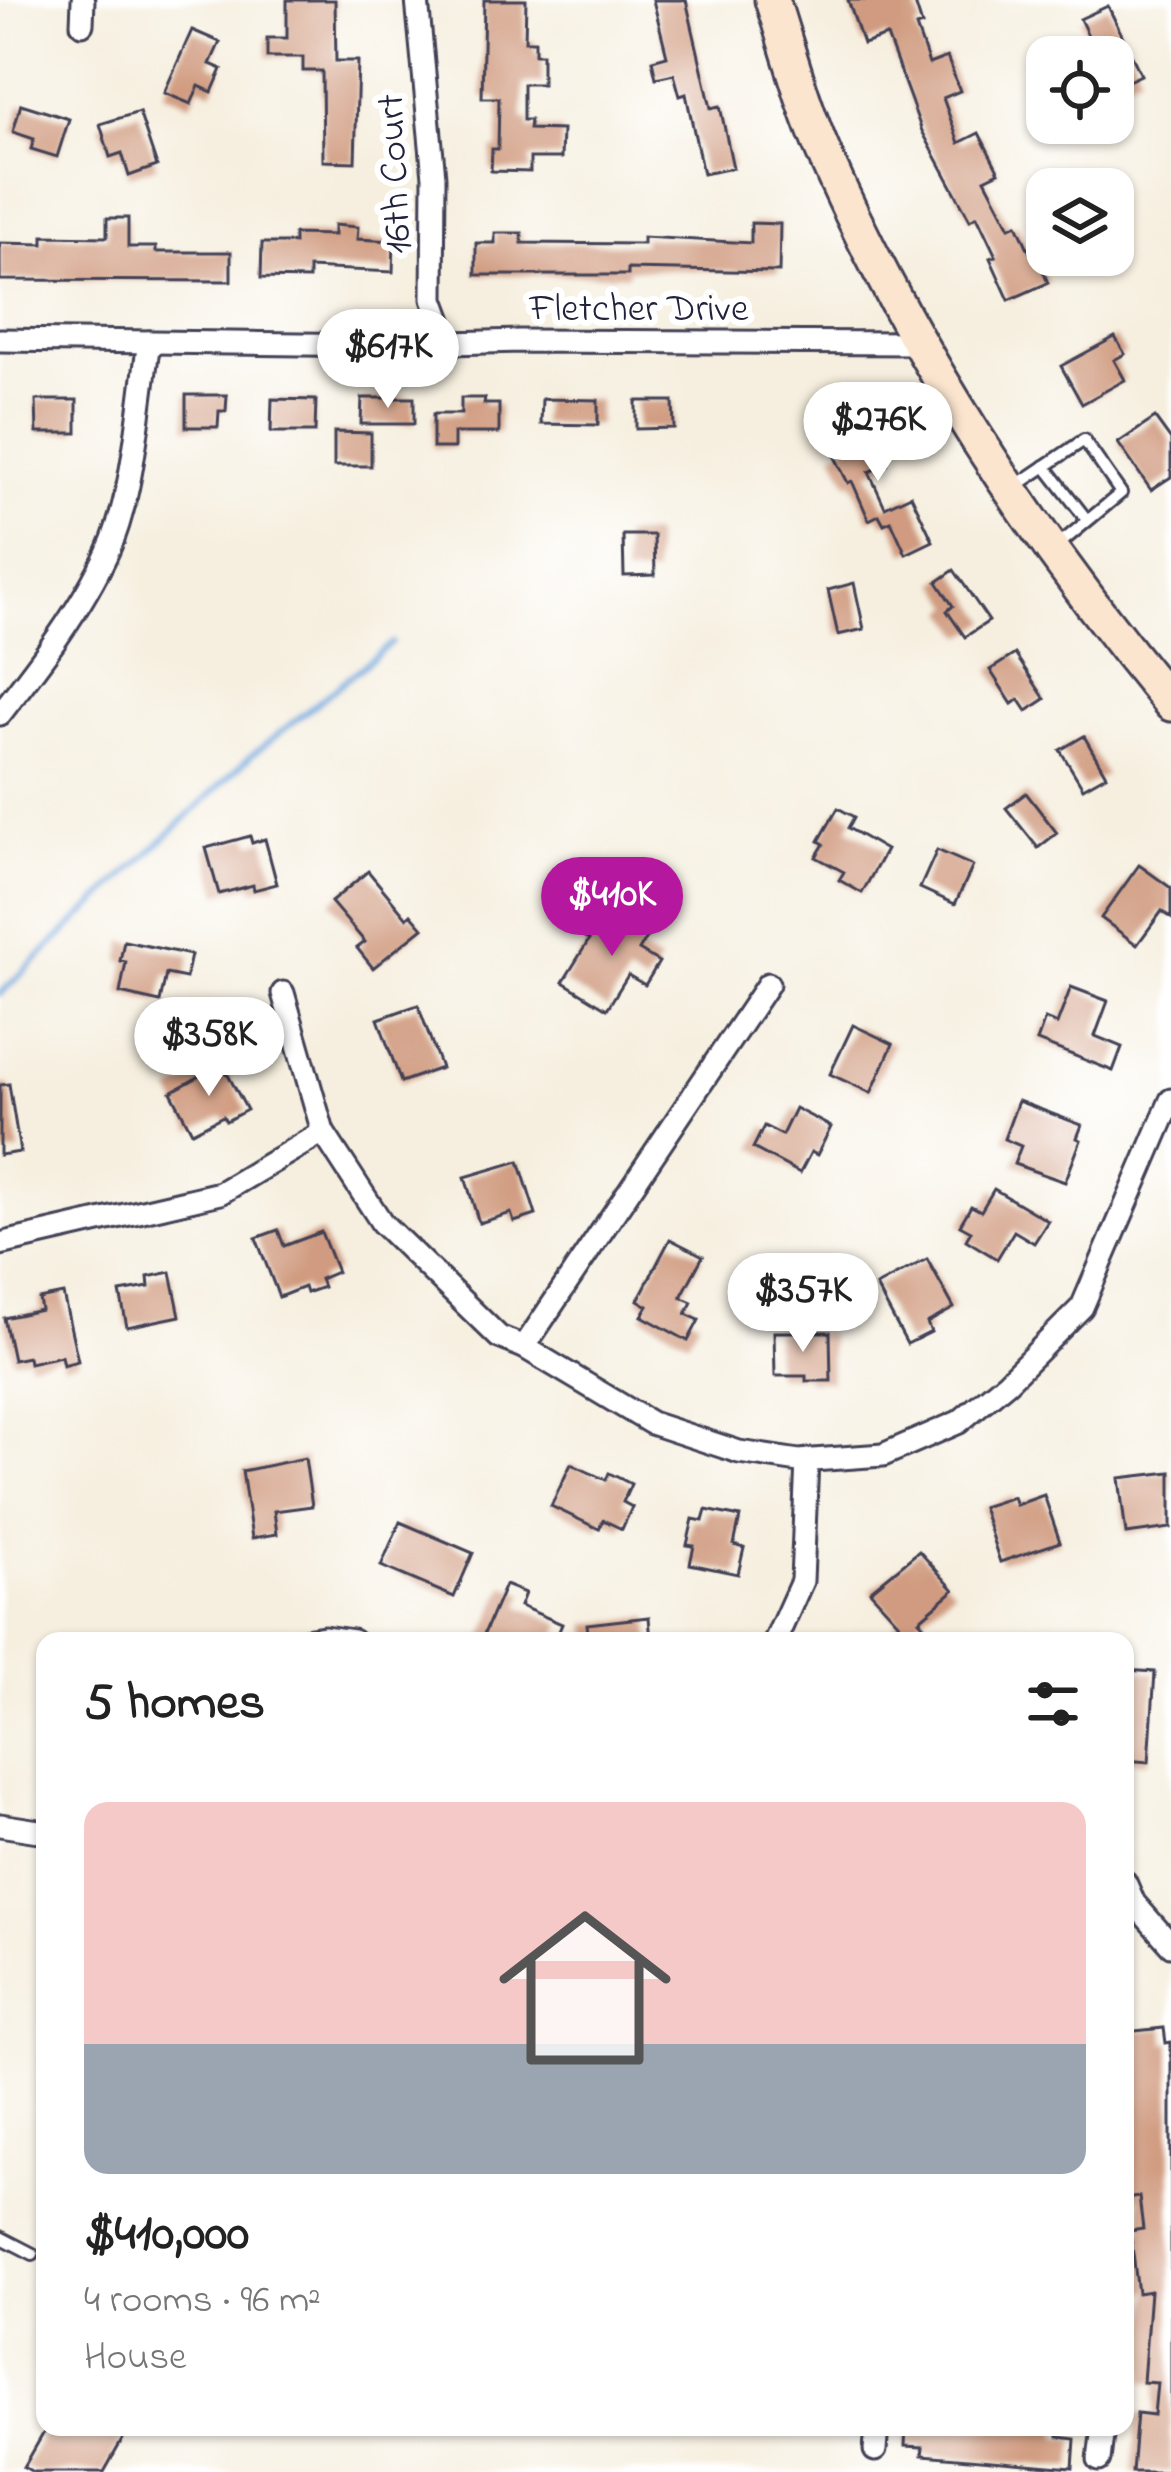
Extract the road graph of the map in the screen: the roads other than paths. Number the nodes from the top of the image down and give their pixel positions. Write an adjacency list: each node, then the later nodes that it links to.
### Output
1 (83, 0): 4 (street)
2 (417, 0): 7 (street, 16th Court)
3 (772, 0): 8 (main road)
4 (82, 25)
5 (0, 340): 6 (street, Fletcher Drive)
6 (149, 342): 7 (street, Fletcher Drive); 14 (street)
7 (448, 342): 8 (street, Fletcher Drive)
8 (918, 344): 10 (main road)
9 (1045, 466): 10 (lane); 11 (lane); 11 (lane)
10 (1012, 489): 12 (main road)
11 (1087, 520): 12 (lane)
12 (1053, 549): 13 (main road)
13 (1171, 704)
14 (0, 714)
15 (768, 984): 20 (street)
16 (283, 993): 18 (street)
17 (1171, 1100): 21 (street)
18 (323, 1132): 19 (street); 20 (street)
19 (0, 1244)
20 (524, 1347): 21 (street)
21 (808, 1460): 22 (street)
22 (779, 1632)
23 (0, 1825): 24 (street)
24 (36, 1831)
25 (1134, 1903): 26 (street)
26 (1171, 1945)
27 (0, 2237): 28 (lane)
28 (33, 2254)
29 (1102, 2436): 30 (street)
30 (1099, 2460)

